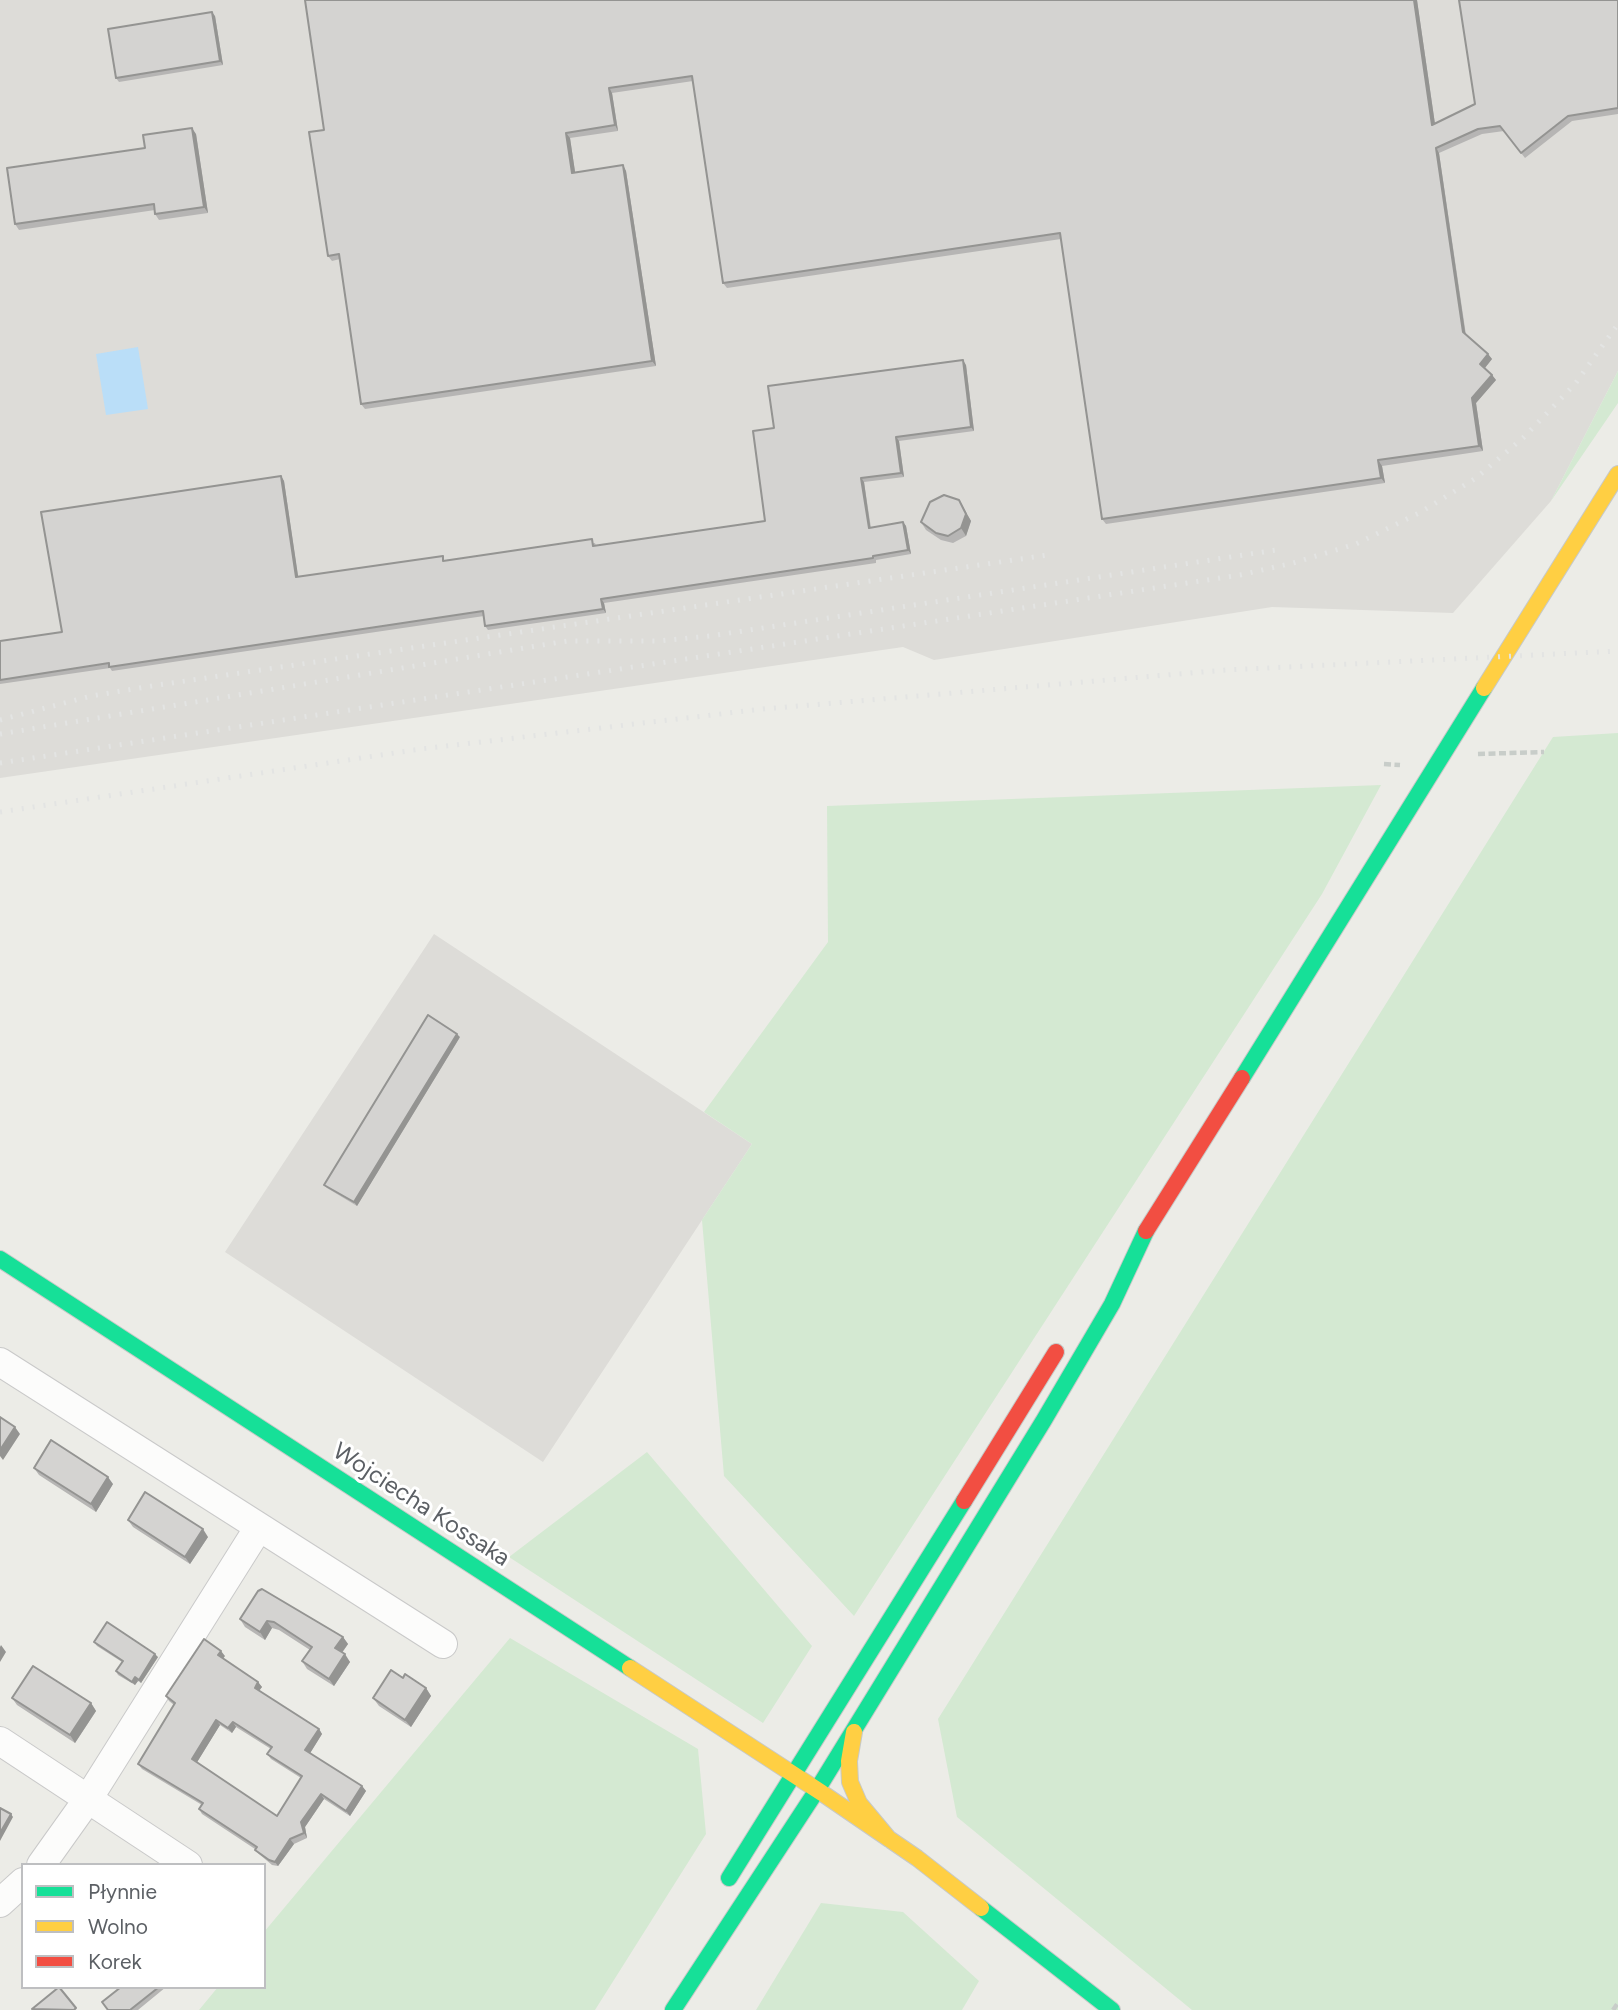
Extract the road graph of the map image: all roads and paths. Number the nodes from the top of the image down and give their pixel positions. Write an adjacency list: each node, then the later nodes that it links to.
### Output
1 (1618, 474): 2 (main road)
2 (1446, 750): 3 (path); 4 (main road)
3 (1544, 752)
4 (1143, 1236): 6 (main road); 11 (main road)
5 (0, 1259): 13 (main road, Wojciecha Kossaka)
6 (1104, 1282)
7 (1066, 1337): 13 (main road)
8 (0, 1362): 9 (street)
9 (259, 1527): 10 (street); 15 (street)
10 (443, 1644)
11 (856, 1726): 14 (main road); 18 (main road)
12 (0, 1741): 15 (street)
13 (792, 1773): 14 (main road, Wojciecha Kossaka); 22 (main road)
14 (817, 1790): 16 (main road, Wojciecha Kossaka); 17 (main road)
15 (88, 1799): 19 (street); 20 (street)
16 (869, 1825): 17 (main road); 18 (main road, Wojciecha Kossaka)
17 (788, 1833): 25 (main road)
18 (889, 1839): 26 (main road)
19 (42, 1863)
20 (185, 1863)
21 (21, 1884): 23 (street)
22 (717, 1897)
23 (0, 1903)
24 (1618, 2003): 27 (path)
25 (673, 2010)
26 (1112, 2010)
27 (1613, 2010)

